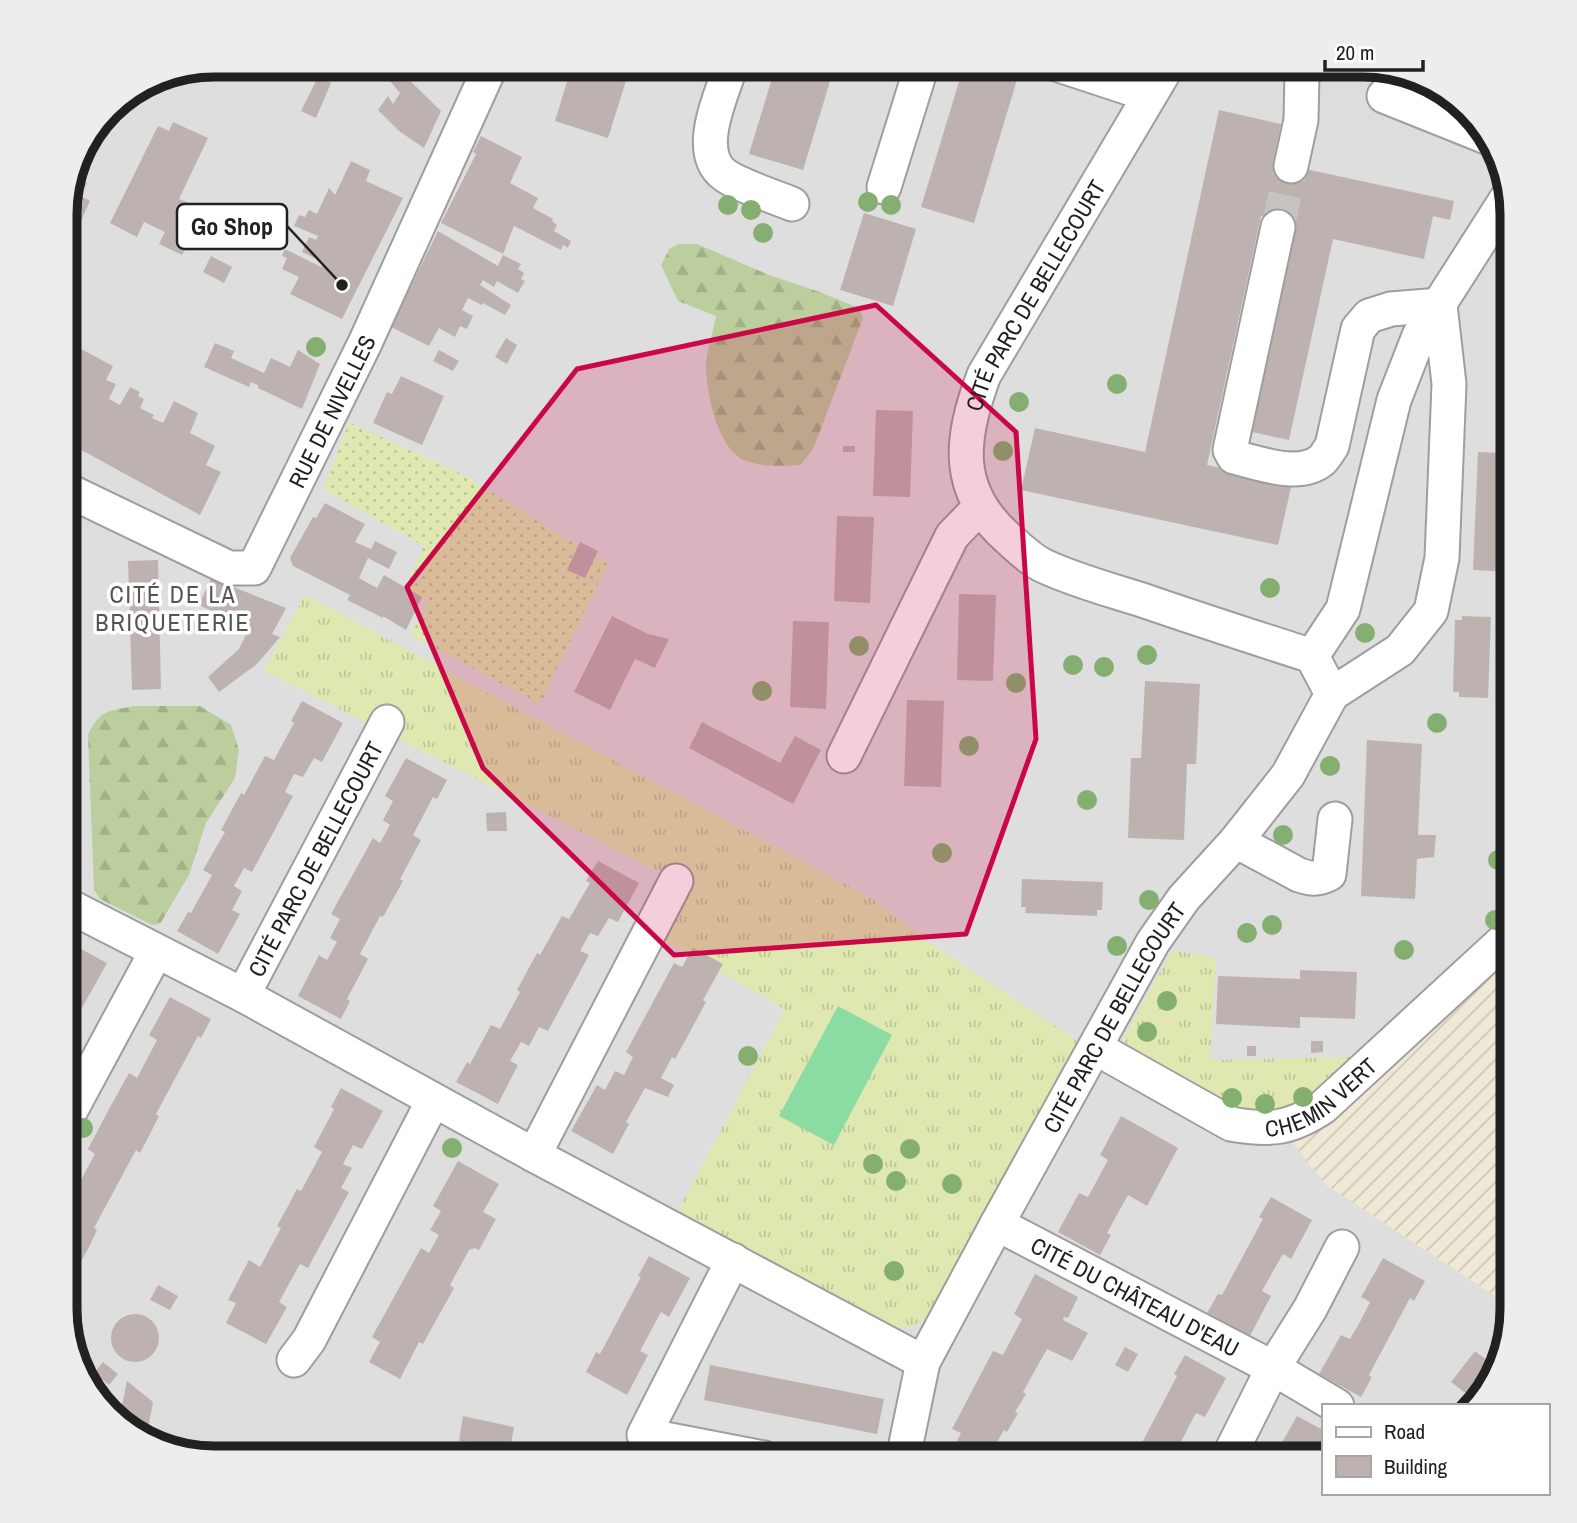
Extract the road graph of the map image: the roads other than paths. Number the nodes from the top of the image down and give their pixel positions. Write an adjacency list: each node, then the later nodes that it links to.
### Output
1 (486, 77): 16 (street, RUE DE NIVELLES)
2 (727, 77): 12 (street)
3 (918, 77): 11 (street)
4 (1095, 77): 7 (street)
5 (1161, 77): 7 (street, CITÉ PARC DE BELLECOURT)
6 (1302, 77): 10 (street)
7 (1150, 95): 17 (street, CITÉ PARC DE BELLECOURT)
8 (1384, 96): 9 (street)
9 (1472, 131)
10 (1291, 166)
11 (884, 187)
12 (792, 204)
13 (1500, 210): 15 (street)
14 (1278, 227): 15 (street)
15 (1440, 305): 18 (street); 19 (street, CITÉ PARC DE BELLECOURT)
16 (77, 495)
17 (979, 508): 18 (street, CITÉ PARC DE BELLECOURT); 21 (street)
18 (1312, 656): 19 (street)
19 (1332, 694): 23 (street, CITÉ PARC DE BELLECOURT)
20 (387, 721): 28 (street, CITÉ PARC DE BELLECOURT)
21 (844, 756)
22 (1335, 820): 23 (street)
23 (1236, 841): 29 (street, CITÉ PARC DE BELLECOURT)
24 (676, 881): 32 (street)
25 (77, 910): 27 (street, CITÉ PARC DE BELLECOURT)
26 (1500, 944): 29 (street, CHEMIN VERT)
27 (156, 952): 28 (street, CITÉ PARC DE BELLECOURT); 30 (street)
28 (243, 995): 31 (street, CITÉ PARC DE BELLECOURT)
29 (1096, 1048): 33 (street, CITÉ PARC DE BELLECOURT)
30 (77, 1099)
31 (433, 1101): 32 (street, CITÉ PARC DE BELLECOURT); 36 (street)
32 (534, 1155): 35 (street, CITÉ PARC DE BELLECOURT)
33 (997, 1224): 37 (street, CITÉ PARC DE BELLECOURT); 38 (street, CITÉ DU CHÂTEAU D'EAU)
34 (1342, 1247): 38 (street)
35 (733, 1260): 37 (street, CITÉ PARC DE BELLECOURT); 40 (street)
36 (294, 1360)
37 (923, 1362): 41 (street, CITÉ PARC DE BELLECOURT)
38 (1273, 1368): 39 (street, CITÉ DU CHÂTEAU D'EAU); 42 (street)
39 (1334, 1404)
40 (704, 1446)
41 (906, 1446)
42 (1234, 1446)

